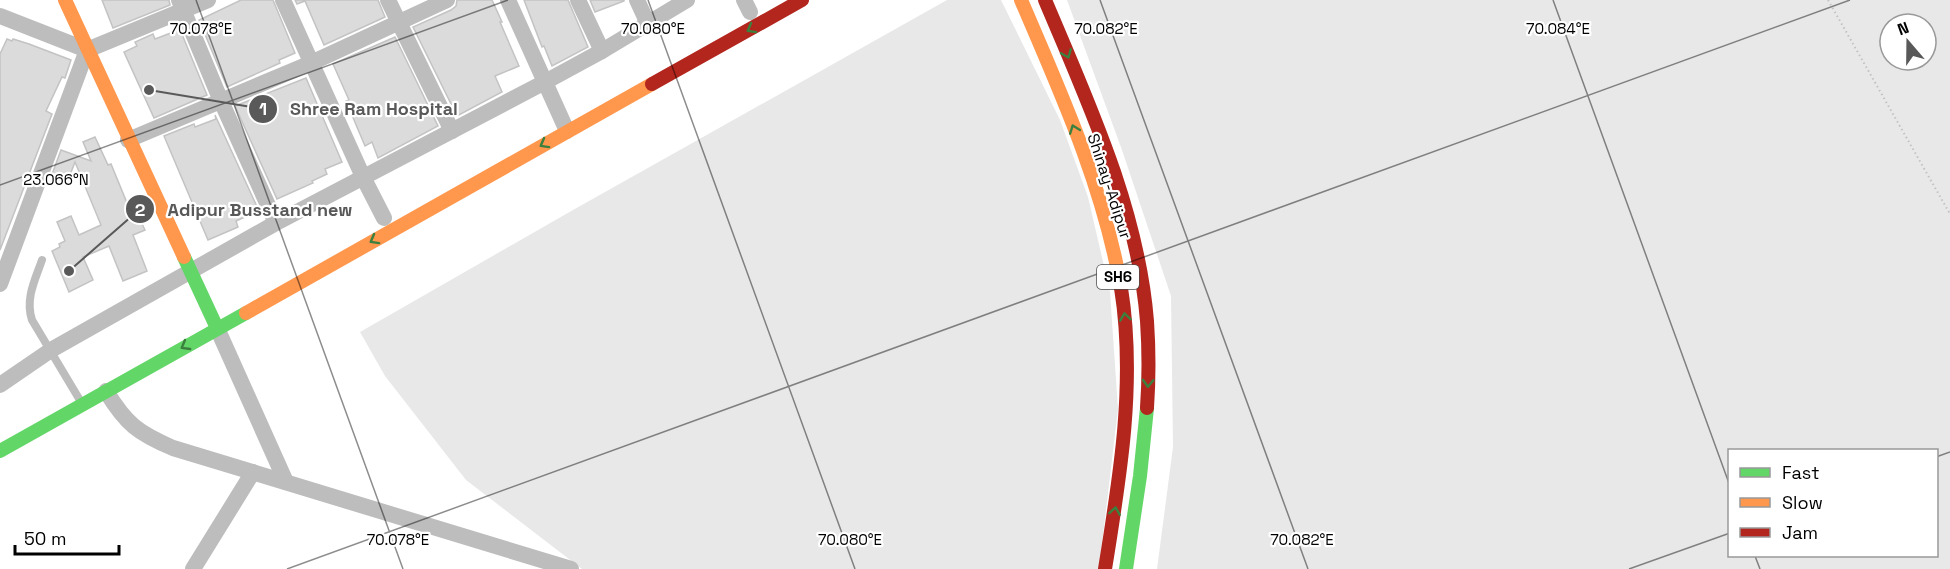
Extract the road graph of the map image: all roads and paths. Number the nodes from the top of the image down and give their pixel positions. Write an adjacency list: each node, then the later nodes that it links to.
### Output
1 (66, 0): 18 (main road)
2 (207, 0): 14 (street)
3 (283, 0): 20 (street)
4 (388, 0): 16 (street)
5 (447, 0): 16 (street)
6 (508, 0): 21 (street)
7 (578, 0): 19 (street)
8 (637, 0): 17 (street)
9 (687, 0): 17 (street)
10 (802, 0): 23 (main road, one-way to 23)
11 (1021, 0): 44 (main road, Shinay-Adipur / SH6, one-way to 11)
12 (1045, 0): 45 (main road, Shinay-Adipur / SH6, one-way to 45)
13 (1828, 0): 27 (path)
14 (181, 5): 18 (street); 22 (street)
15 (0, 16): 18 (street)
16 (398, 23): 20 (street); 24 (street)
17 (648, 24): 19 (street)
18 (87, 50): 25 (main road); 32 (street)
19 (602, 51): 21 (street)
20 (311, 63): 22 (street); 26 (street)
21 (545, 82): 23 (street); 24 (street)
22 (221, 101): 25 (street); 29 (street)
23 (562, 121): 33 (main road, one-way to 33)
24 (452, 131): 26 (street)
25 (128, 140): 31 (main road)
26 (364, 179): 28 (street); 29 (street)
27 (1950, 214)
28 (384, 217)
29 (276, 223): 31 (street)
30 (42, 260): 34 (lane)
31 (191, 272): 33 (main road); 34 (street)
32 (0, 284)
33 (212, 318): 36 (main road, one-way to 36); 40 (street)
34 (51, 350): 35 (street); 37 (lane)
35 (0, 385)
36 (106, 391): 37 (main road); 39 (street)
37 (82, 404): 38 (main road)
38 (0, 451)
39 (253, 472): 40 (street); 42 (street)
40 (286, 482): 41 (street)
41 (522, 562): 43 (street)
42 (193, 569)
43 (570, 569)
44 (1106, 569)
45 (1126, 569)

